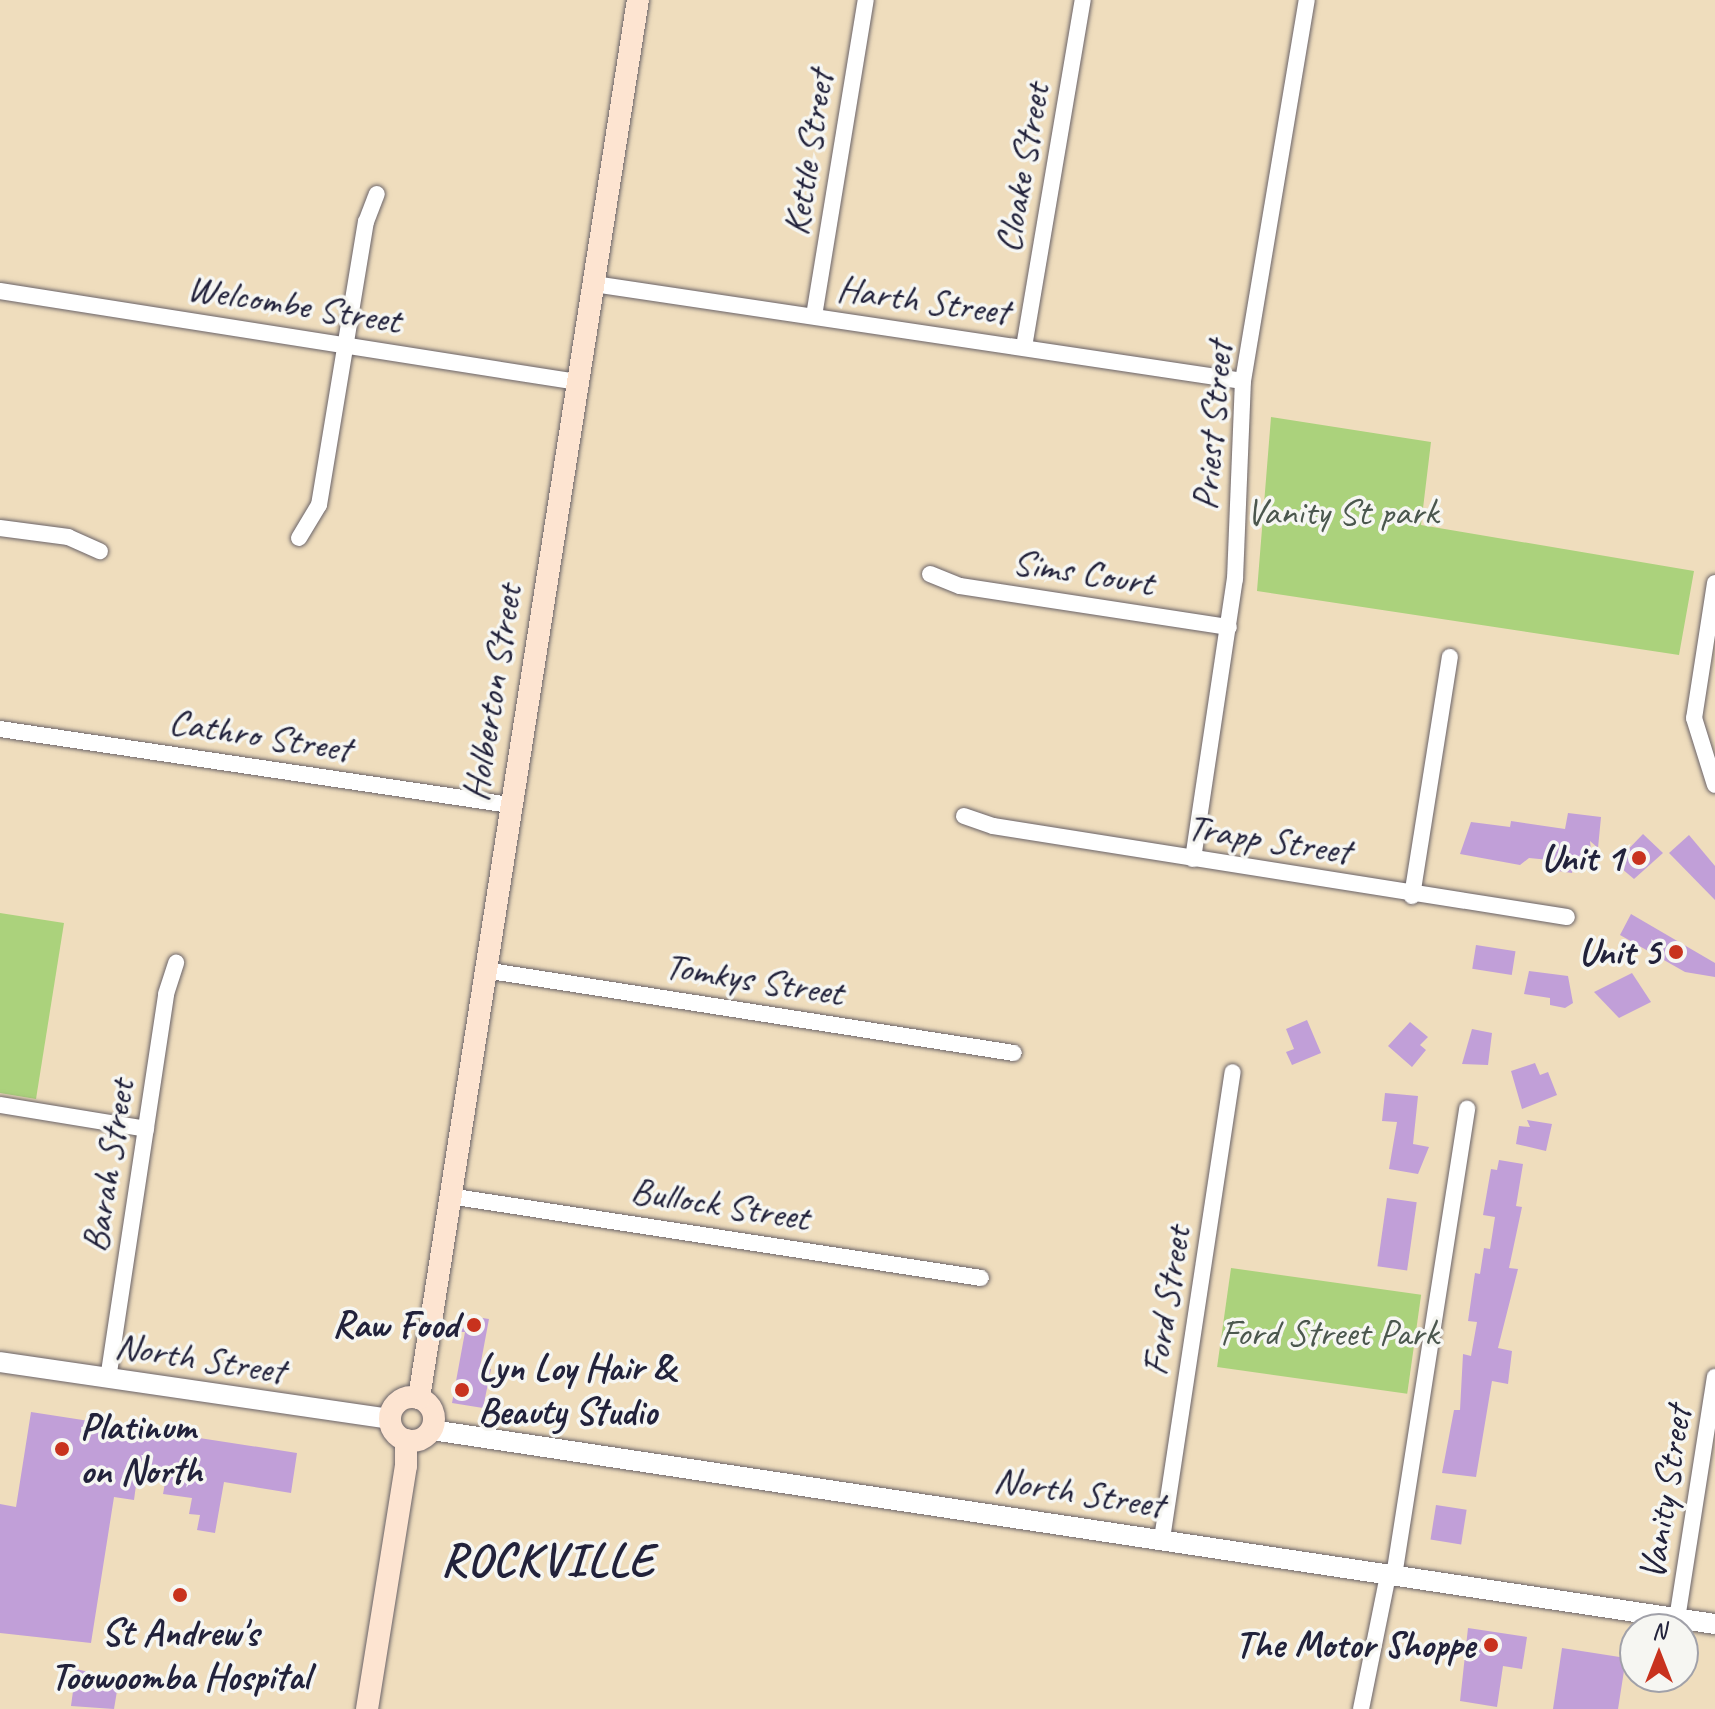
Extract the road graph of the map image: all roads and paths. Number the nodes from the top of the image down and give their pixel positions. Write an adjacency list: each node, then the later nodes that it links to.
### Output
1 (638, 0): 6 (main road, Holberton Street)
2 (866, 0): 8 (street, Kettle Street)
3 (1083, 0): 10 (street, Cloake Street)
4 (1307, 0): 11 (street, Priest Street)
5 (377, 194): 9 (street)
6 (594, 284): 8 (street, Harth Street); 12 (main road, Holberton Street)
7 (0, 291): 9 (street, Welcombe Street)
8 (814, 316): 10 (street, Harth Street)
9 (345, 345): 12 (street, Welcombe Street); 14 (street)
10 (1024, 347): 11 (street, Harth Street)
11 (1243, 381): 18 (street, Priest Street)
12 (577, 382): 22 (main road, Holberton Street)
13 (0, 528): 15 (street)
14 (299, 538)
15 (100, 551)
16 (930, 574): 18 (street, Sims Court)
17 (1715, 583): 21 (street)
18 (1229, 627): 24 (street, Priest Street)
19 (1450, 657): 25 (street)
20 (0, 729): 22 (street, Cathro Street)
21 (1715, 785)
22 (510, 805): 28 (main road, Holberton Street)
23 (964, 816): 24 (street, Trapp Street)
24 (1193, 859): 25 (street, Trapp Street)
25 (1412, 896): 26 (street, Trapp Street)
26 (1567, 917)
27 (176, 963): 33 (street, Barah Street)
28 (484, 970): 29 (street, Tomkys Street); 34 (main road, Holberton Street)
29 (1014, 1053)
30 (1233, 1072): 43 (street, Ford Street)
31 (0, 1105): 33 (street)
32 (1467, 1109): 44 (street)
33 (146, 1129): 38 (street, Barah Street)
34 (449, 1196): 35 (street, Bullock Street); 39 (main road, Holberton Street)
35 (981, 1278)
36 (0, 1362): 38 (street, North Street)
37 (1715, 1377): 46 (street, Vanity Street)
38 (108, 1379): 40 (street, North Street)
39 (419, 1398): 40 (main road); 41 (main road)
40 (390, 1419): 42 (main road)
41 (432, 1430): 42 (main road); 43 (street, North Street)
42 (406, 1440): 47 (main road)
43 (1162, 1539): 44 (street, North Street)
44 (1391, 1575): 45 (street, North Street); 48 (street)
45 (1638, 1613)
46 (1678, 1613)
47 (367, 1709)
48 (1361, 1709)

